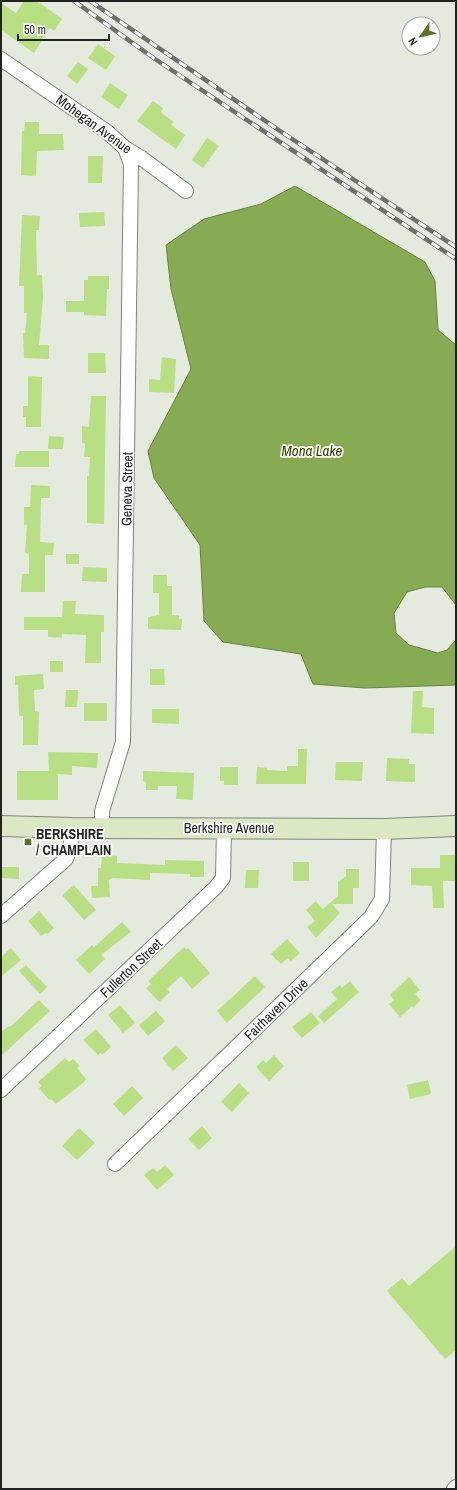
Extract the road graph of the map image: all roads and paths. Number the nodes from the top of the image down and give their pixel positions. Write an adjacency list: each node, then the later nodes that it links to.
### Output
1 (1, 59): 2 (street, Mohegan Avenue)
2 (125, 148): 3 (street, Mohegan Avenue); 7 (street, Geneva Street)
3 (186, 191)
4 (1, 826): 6 (main road, Berkshire Avenue)
5 (456, 826): 9 (main road, Berkshire Avenue)
6 (72, 828): 7 (main road, Berkshire Avenue); 10 (street)
7 (102, 828): 8 (main road, Berkshire Avenue)
8 (224, 828): 9 (main road, Berkshire Avenue); 11 (street, Fullerton Street)
9 (384, 829): 12 (street, Fairhaven Drive)
10 (1, 916)
11 (1, 1090)
12 (115, 1164)
13 (456, 1487): 14 (street)
14 (454, 1489)

